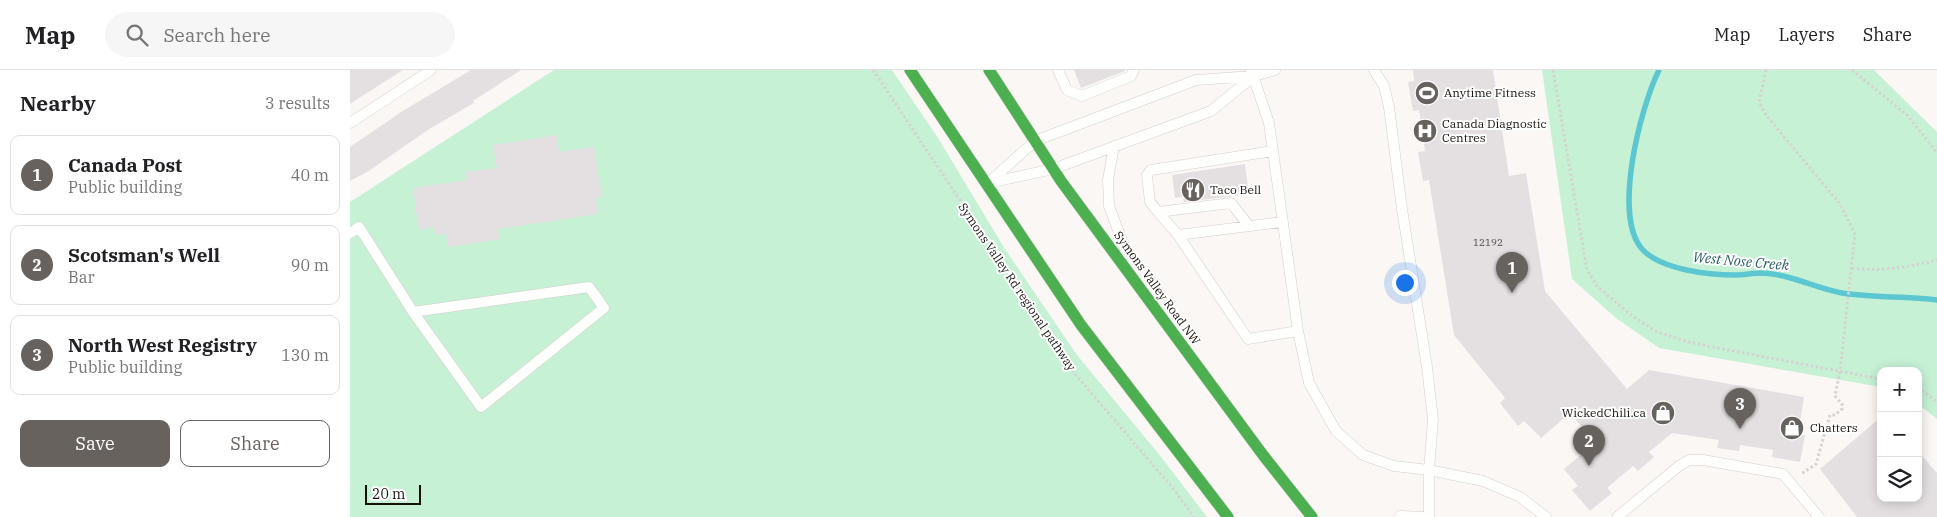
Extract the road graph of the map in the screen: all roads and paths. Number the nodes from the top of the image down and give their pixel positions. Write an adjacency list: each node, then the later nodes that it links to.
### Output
1 (432, 70): 13 (lane)
2 (873, 70): 37 (path, Symons Valley Rd regional pathway)
3 (910, 70): 19 (main road)
4 (989, 70): 14 (main road, Symons Valley Road NW)
5 (1058, 70): 6 (lane)
6 (1134, 70)
7 (1275, 70): 12 (lane)
8 (1374, 70): 34 (lane)
9 (1553, 70): 30 (path)
10 (1766, 70): 26 (path)
11 (1852, 70): 17 (path)
12 (1252, 73): 14 (lane); 15 (lane); 16 (lane)
13 (350, 123)
14 (1035, 141): 18 (main road, Symons Valley Road NW); 19 (lane)
15 (1114, 146): 18 (lane); 27 (lane)
16 (1273, 152): 20 (lane); 21 (lane)
17 (1937, 153)
18 (1053, 170): 19 (lane); 27 (main road, Symons Valley Road NW)
19 (987, 184): 38 (main road)
20 (1158, 212): 22 (lane); 24 (lane)
21 (1282, 222): 22 (lane); 29 (lane)
22 (1249, 226): 24 (lane)
23 (350, 233): 28 (lane)
24 (1178, 235): 29 (lane)
25 (1937, 260): 26 (path)
26 (1852, 268): 30 (path)
27 (1141, 290): 39 (main road, Symons Valley Road NW)
28 (413, 312): 28 (lane)
29 (1298, 331): 34 (lane)
30 (1840, 371): 31 (path); 35 (path)
31 (1877, 378)
32 (1922, 391): 33 (path)
33 (1937, 402)
34 (1429, 470): 40 (lane); 41 (lane)
35 (1790, 482): 42 (lane); 43 (lane)
36 (1400, 516): 40 (lane)
37 (1194, 517)
38 (1228, 517)
39 (1312, 517)
40 (1428, 517)
41 (1546, 517)
42 (1617, 517)
43 (1819, 517)

